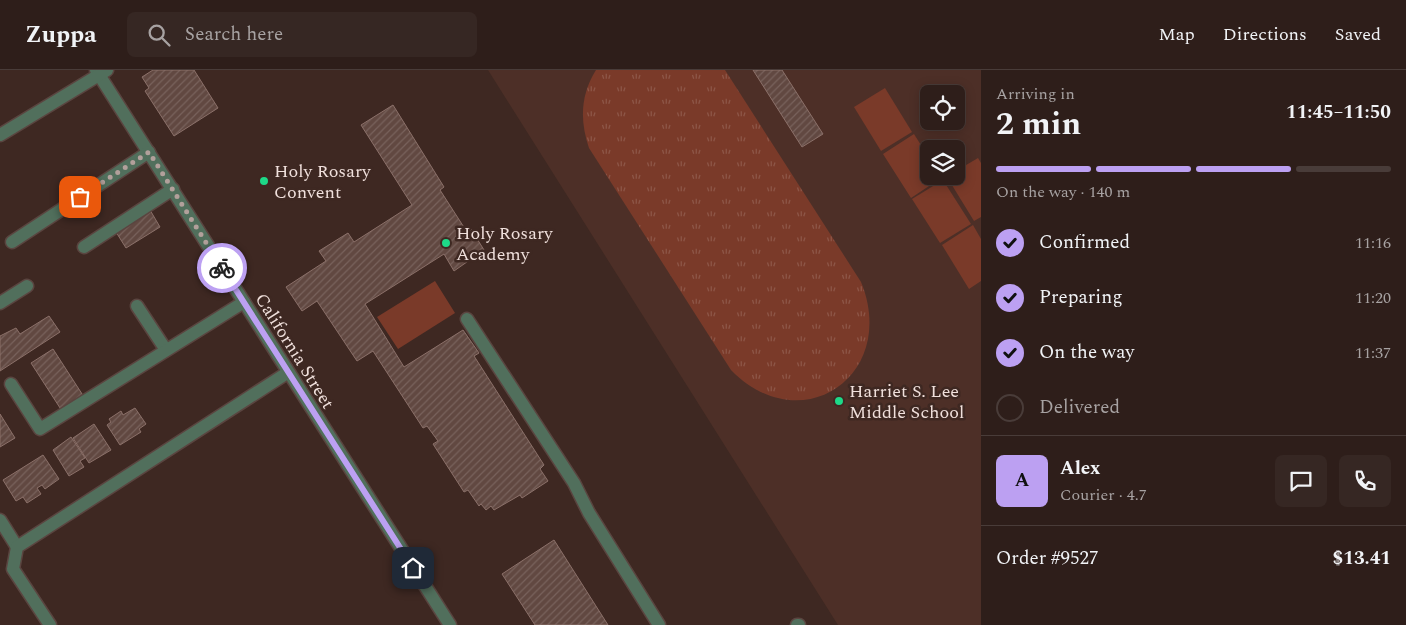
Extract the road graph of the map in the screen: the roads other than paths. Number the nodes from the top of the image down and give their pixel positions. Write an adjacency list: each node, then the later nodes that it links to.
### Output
1 (100, 72): 2 (street); 3 (street, California Street)
2 (0, 136)
3 (149, 152): 4 (street, California Street); 5 (street)
4 (173, 189): 6 (street); 8 (street, California Street)
5 (12, 242)
6 (84, 247)
7 (27, 286): 9 (street)
8 (244, 302): 12 (street); 13 (street, California Street)
9 (0, 303)
10 (137, 306): 12 (street)
11 (467, 319): 19 (street)
12 (166, 350): 14 (street)
13 (287, 373): 16 (street); 18 (street, California Street)
14 (11, 384)
15 (0, 520): 16 (street)
16 (17, 548): 17 (street)
17 (50, 625)
18 (450, 625)
19 (659, 625)

